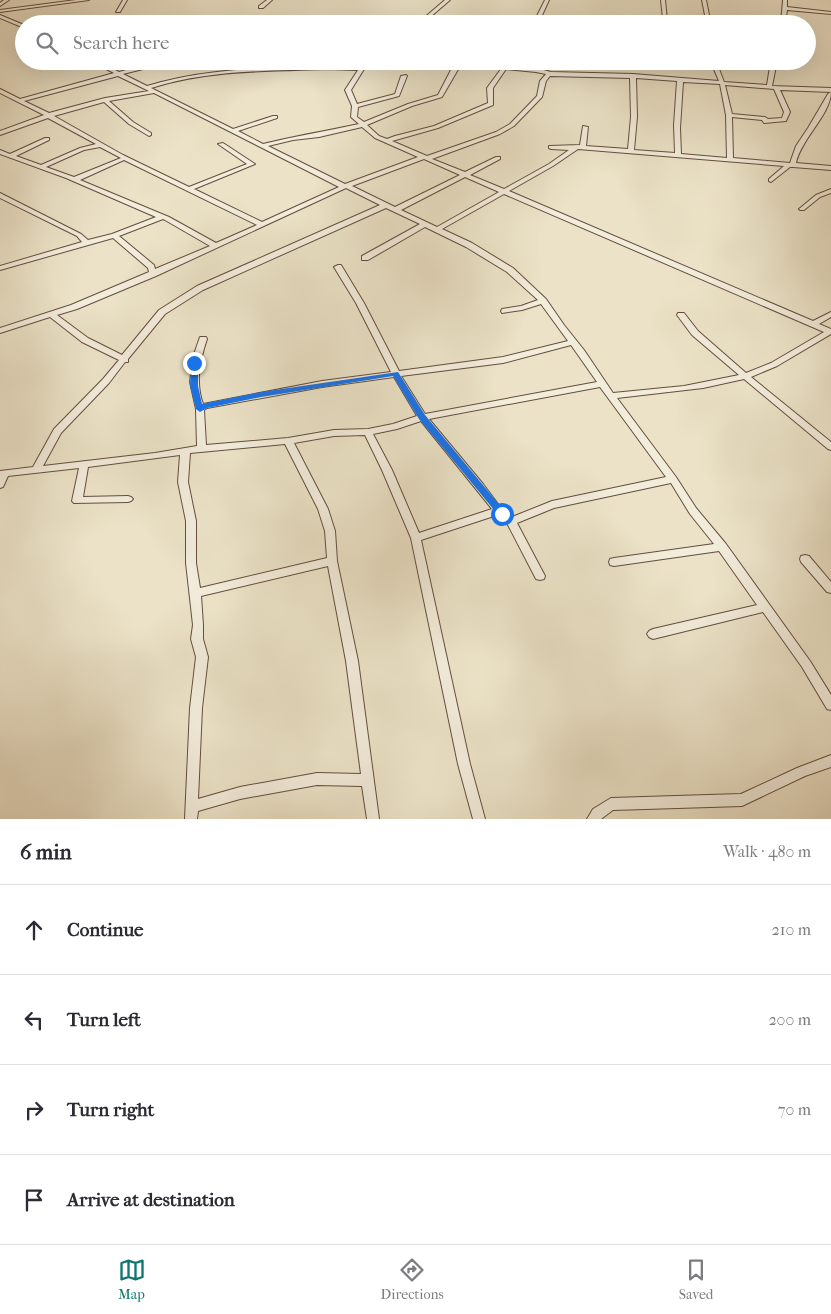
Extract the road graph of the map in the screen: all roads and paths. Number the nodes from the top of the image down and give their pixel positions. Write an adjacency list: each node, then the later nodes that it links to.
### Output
1 (7, 0): 10 (street)
2 (87, 0): 13 (street)
3 (125, 0): 14 (street)
4 (270, 0): 11 (street)
5 (448, 0): 16 (street)
6 (547, 0): 17 (street)
7 (663, 0): 18 (street)
8 (704, 0): 19 (street)
9 (785, 0): 12 (street)
10 (0, 5)
11 (261, 7)
12 (784, 8): 15 (street); 20 (street)
13 (0, 11)
14 (118, 11)
15 (831, 12)
16 (430, 15)
17 (540, 15)
18 (665, 15)
19 (707, 15)
20 (784, 15)
21 (0, 16): 22 (street)
22 (15, 23)
23 (110, 70): 32 (street)
24 (132, 70): 32 (street)
25 (250, 70): 39 (street)
26 (361, 70): 47 (street)
27 (454, 70): 53 (street)
28 (501, 70): 60 (street)
29 (536, 70): 33 (street)
30 (717, 70): 37 (street)
31 (772, 70): 38 (street)
32 (117, 74): 39 (street); 46 (street)
33 (550, 74): 35 (street); 71 (street)
34 (404, 76): 47 (street)
35 (633, 76): 36 (street); 68 (street)
36 (680, 79): 37 (street); 55 (street)
37 (722, 82): 38 (street); 50 (street)
38 (769, 87): 40 (street)
39 (146, 88): 43 (street)
40 (776, 88): 41 (street); 50 (street)
41 (831, 90)
42 (0, 91): 46 (street)
43 (153, 92): 45 (street); 57 (street)
44 (831, 94): 75 (street)
45 (105, 100): 48 (street); 58 (street)
46 (18, 101): 48 (street)
47 (356, 106): 53 (street)
48 (48, 114): 56 (street); 62 (street)
49 (677, 114): 55 (street)
50 (729, 115): 73 (street)
51 (275, 117): 57 (street)
52 (636, 119): 68 (street)
53 (362, 125): 60 (street); 63 (street)
54 (586, 127): 65 (street)
55 (677, 130): 69 (street)
56 (2, 131)
57 (232, 131): 63 (street)
58 (149, 134)
59 (47, 139): 70 (street)
60 (388, 141): 71 (street)
61 (221, 144): 82 (street)
62 (100, 145): 76 (street); 82 (street)
63 (262, 146): 81 (street)
64 (551, 146): 66 (street)
65 (583, 147): 66 (street); 68 (street)
66 (573, 148): 84 (street)
67 (0, 152): 70 (street)
68 (631, 152): 69 (street)
69 (678, 155): 73 (street)
70 (10, 156): 76 (street)
71 (426, 158): 78 (street); 81 (street)
72 (498, 158): 78 (street)
73 (730, 159): 75 (street)
74 (121, 160): 79 (street)
75 (793, 164): 77 (street); 80 (street)
76 (41, 166): 79 (street)
77 (831, 168)
78 (464, 174): 84 (street); 88 (street)
79 (73, 180): 89 (street)
80 (771, 180)
81 (344, 186): 86 (street); 90 (street)
82 (189, 189): 90 (street)
83 (831, 191): 87 (street)
84 (505, 192): 92 (street); 105 (street)
85 (0, 195): 94 (street)
86 (386, 205): 88 (street); 110 (street)
87 (802, 209)
88 (395, 210): 91 (street)
89 (162, 217): 93 (street); 95 (street)
90 (261, 224): 95 (street)
91 (425, 224): 92 (street); 96 (street)
92 (436, 230): 100 (street)
93 (114, 235): 94 (street); 99 (street)
94 (87, 243): 98 (street)
95 (216, 246): 99 (street)
96 (365, 258)
97 (338, 267): 111 (street)
98 (0, 268)
99 (153, 274): 104 (street)
100 (543, 301): 101 (street); 109 (street)
101 (505, 311)
102 (682, 314): 112 (street)
103 (831, 314): 105 (street)
104 (52, 315): 106 (street); 110 (street)
105 (813, 324): 107 (street)
106 (0, 330)
107 (830, 332): 112 (street)
108 (203, 339): 115 (street)
109 (573, 342): 111 (street); 113 (street)
110 (124, 360): 123 (street)
111 (395, 374): 115 (street); 116 (street)
112 (745, 377): 114 (street); 119 (street)
113 (602, 384): 114 (street); 116 (street)
114 (611, 396): 125 (street)
115 (200, 409): 120 (street)
116 (422, 417): 117 (street); 128 (street)
117 (368, 432): 118 (street); 130 (street)
118 (288, 441): 120 (street); 133 (street)
119 (831, 447)
120 (202, 448): 121 (street)
121 (185, 452): 122 (street); 137 (street)
122 (84, 465): 123 (street); 127 (street)
123 (36, 470): 124 (street)
124 (3, 474): 126 (street)
125 (673, 479): 129 (street); 131 (street)
126 (0, 485)
127 (128, 499)
128 (498, 511): 129 (street); 130 (street)
129 (511, 522): 135 (street)
130 (416, 538): 145 (street)
131 (722, 547): 134 (street); 138 (street)
132 (805, 558): 136 (street)
133 (332, 561): 137 (street); 142 (street)
134 (614, 562)
135 (540, 576)
136 (831, 588)
137 (195, 593): 143 (street)
138 (765, 607): 139 (street); 140 (street)
139 (653, 634)
140 (831, 705)
141 (831, 761): 146 (street)
142 (368, 780): 143 (street); 144 (street)
143 (192, 813)
144 (373, 819)
145 (479, 819)
146 (594, 819)

